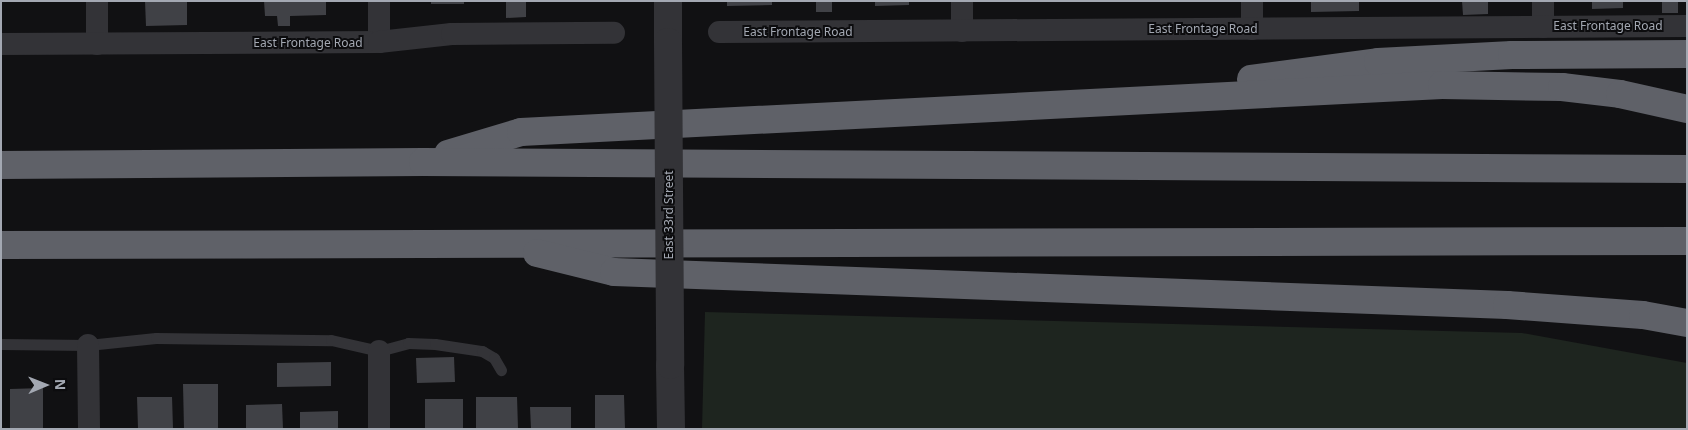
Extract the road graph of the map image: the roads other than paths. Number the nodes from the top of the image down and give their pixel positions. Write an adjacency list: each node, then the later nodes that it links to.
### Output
1 (97, 1): 15 (street)
2 (379, 1): 13 (street)
3 (668, 1): 34 (street, East 33rd Street, bridge)
4 (962, 1): 10 (street)
5 (1252, 1): 9 (street)
6 (1543, 1): 8 (street)
7 (1687, 26): 8 (street, East Frontage Road)
8 (1543, 27): 9 (street, East Frontage Road)
9 (1252, 29): 10 (street, East Frontage Road)
10 (962, 31): 11 (street, East Frontage Road)
11 (719, 32)
12 (614, 33): 13 (street, East Frontage Road)
13 (380, 42): 15 (street, East Frontage Road)
14 (1, 44): 15 (street, East Frontage Road)
15 (97, 44)
16 (1687, 54): 17 (highway)
17 (1036, 107): 18 (highway); 19 (highway)
18 (1687, 108)
19 (423, 162): 20 (highway); 21 (highway)
20 (1, 166)
21 (1687, 169)
22 (1687, 241): 23 (highway)
23 (494, 242): 24 (highway); 25 (highway)
24 (1, 245)
25 (1507, 305): 26 (highway); 27 (highway)
26 (1687, 323)
27 (1687, 340)
28 (1, 344): 29 (lane)
29 (88, 346): 30 (lane); 32 (street)
30 (379, 351): 31 (lane); 33 (street)
31 (501, 370)
32 (89, 429)
33 (379, 429)
34 (670, 429)

